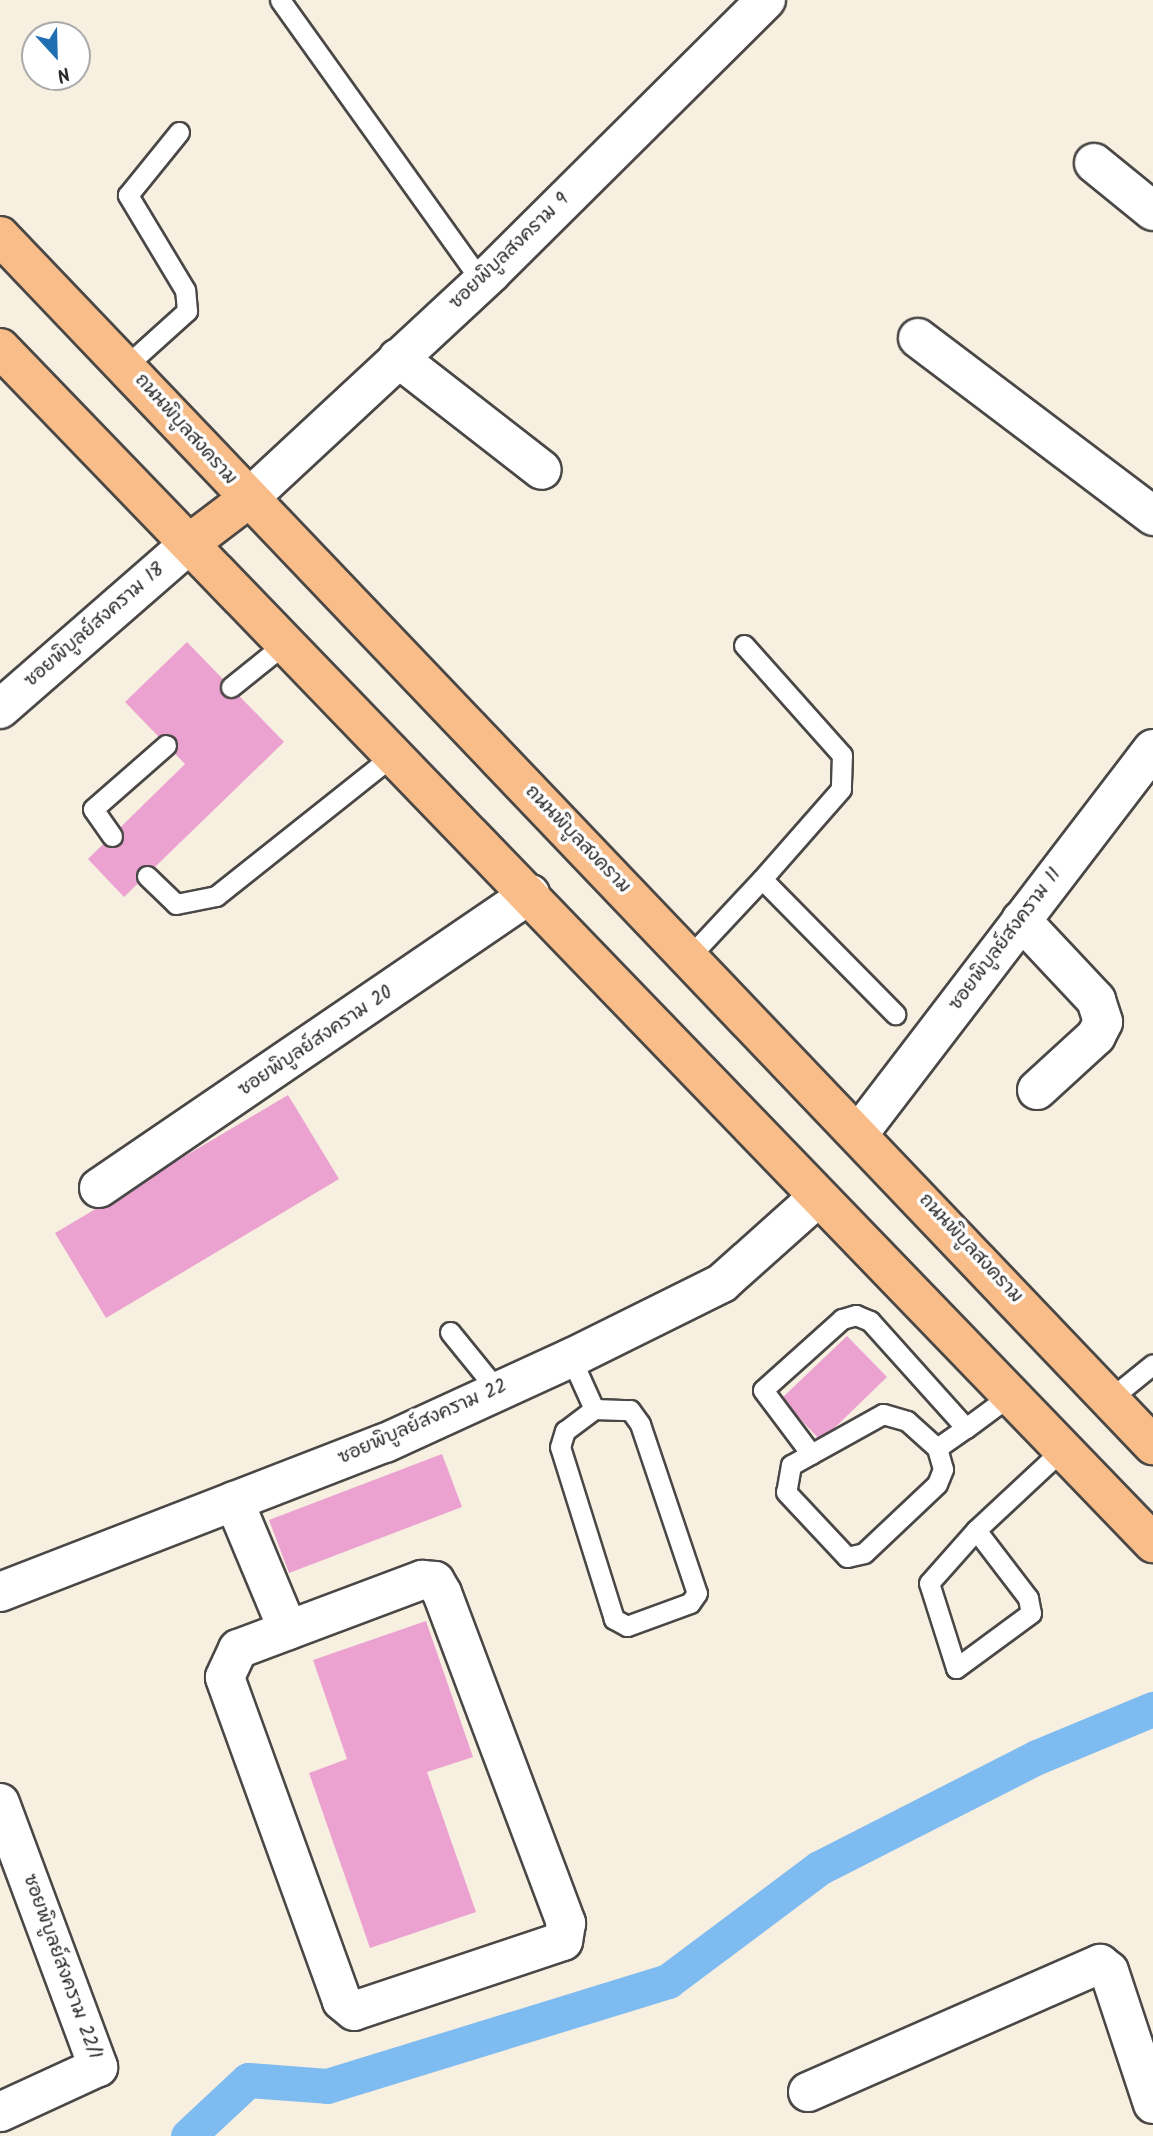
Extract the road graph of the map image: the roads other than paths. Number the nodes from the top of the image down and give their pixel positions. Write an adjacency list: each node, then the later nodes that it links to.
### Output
1 (280, 0): 7 (lane)
2 (766, 0): 7 (street, ซอยพิบูลสงคราม 9)
3 (178, 132): 11 (lane)
4 (1094, 163): 5 (street)
5 (1153, 211)
6 (0, 236): 11 (main road, ถนนพิบูลสงคราม)
7 (481, 281): 10 (street, ซอยพิบูลสงคราม 9)
8 (918, 338): 14 (street)
9 (0, 348): 15 (main road)
10 (398, 358): 12 (street); 13 (street, ซอยพิบูลสงคราม 9)
11 (127, 365): 13 (main road, ถนนพิบูลสงคราม)
12 (542, 470)
13 (248, 499): 15 (main road); 29 (main road, ถนนพิบูลสงคราม)
14 (1153, 516)
15 (190, 543): 16 (main road); 19 (street, ซอยพิบูลย์สงคราม 18)
16 (287, 642): 18 (lane); 22 (main road)
17 (744, 645): 26 (lane)
18 (231, 687)
19 (0, 709)
20 (166, 746): 24 (lane)
21 (1153, 748): 23 (street, ซอยพิบูลย์สงคราม 11)
22 (393, 755): 25 (lane); 27 (main road)
23 (1141, 784): 28 (street, ซอยพิบูลย์สงคราม 11)
24 (112, 836)
25 (147, 876)
26 (762, 880): 29 (lane); 30 (lane)
27 (530, 894): 33 (street, ซอยพิบูลย์สงคราม 20); 34 (main road)
28 (1021, 920): 31 (street); 32 (street, ซอยพิบูลย์สงคราม 11)
29 (690, 956): 32 (main road, ถนนพิบูลสงคราม)
30 (895, 1014)
31 (1037, 1090)
32 (860, 1132): 40 (main road, ถนนพิบูลสงคราม)
33 (99, 1188)
34 (816, 1199): 36 (street, ซอยพิบูลย์สงคราม 22); 39 (main road)
35 (450, 1332): 38 (lane)
36 (571, 1358): 38 (street, ซอยพิบูลย์สงคราม 22); 41 (lane)
37 (1153, 1364): 40 (lane)
38 (498, 1391): 47 (street, ซอยพิบูลย์สงคราม 22)
39 (1012, 1394): 42 (lane); 45 (main road)
40 (1110, 1399): 43 (main road, ถนนพิบูลสงคราม)
41 (594, 1409): 41 (lane)
42 (966, 1428): 44 (lane); 46 (lane)
43 (1153, 1445)
44 (937, 1448): 46 (lane); 46 (lane)
45 (1063, 1449): 48 (lane); 49 (main road)
46 (811, 1454)
47 (234, 1501): 50 (street, ซอยพิบูลย์สงคราม 22); 51 (street)
48 (976, 1530): 48 (lane)
49 (1153, 1542)
50 (0, 1592)
51 (288, 1630): 51 (street)
52 (0, 1803): 55 (street, ซอยพิบูลย์สงคราม 22/1)
53 (808, 2092): 54 (street)
54 (1153, 2104)
55 (0, 2112)

